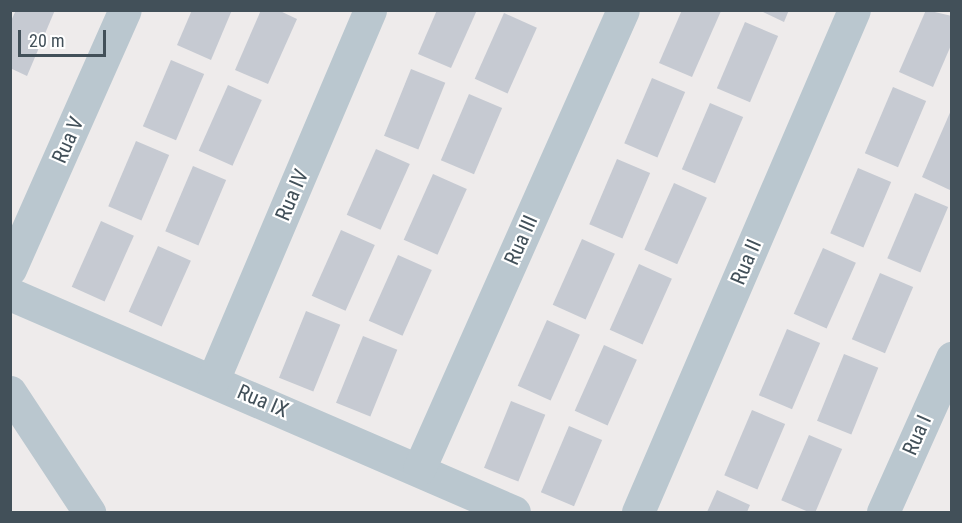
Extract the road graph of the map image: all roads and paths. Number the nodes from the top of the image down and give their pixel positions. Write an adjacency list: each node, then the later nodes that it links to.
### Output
1 (125, 10): 5 (street, Rua V)
2 (370, 10): 8 (street, Rua IV)
3 (623, 10): 10 (street, Rua III)
4 (854, 10): 13 (street, Rua II)
5 (10, 270)
6 (10, 294): 8 (street, Rua IX)
7 (951, 357): 14 (street, Rua I)
8 (213, 380): 10 (street, Rua IX)
9 (10, 392): 11 (street)
10 (419, 469): 12 (street, Rua IX)
11 (89, 513)
12 (514, 513)
13 (638, 513)
14 (883, 513)

